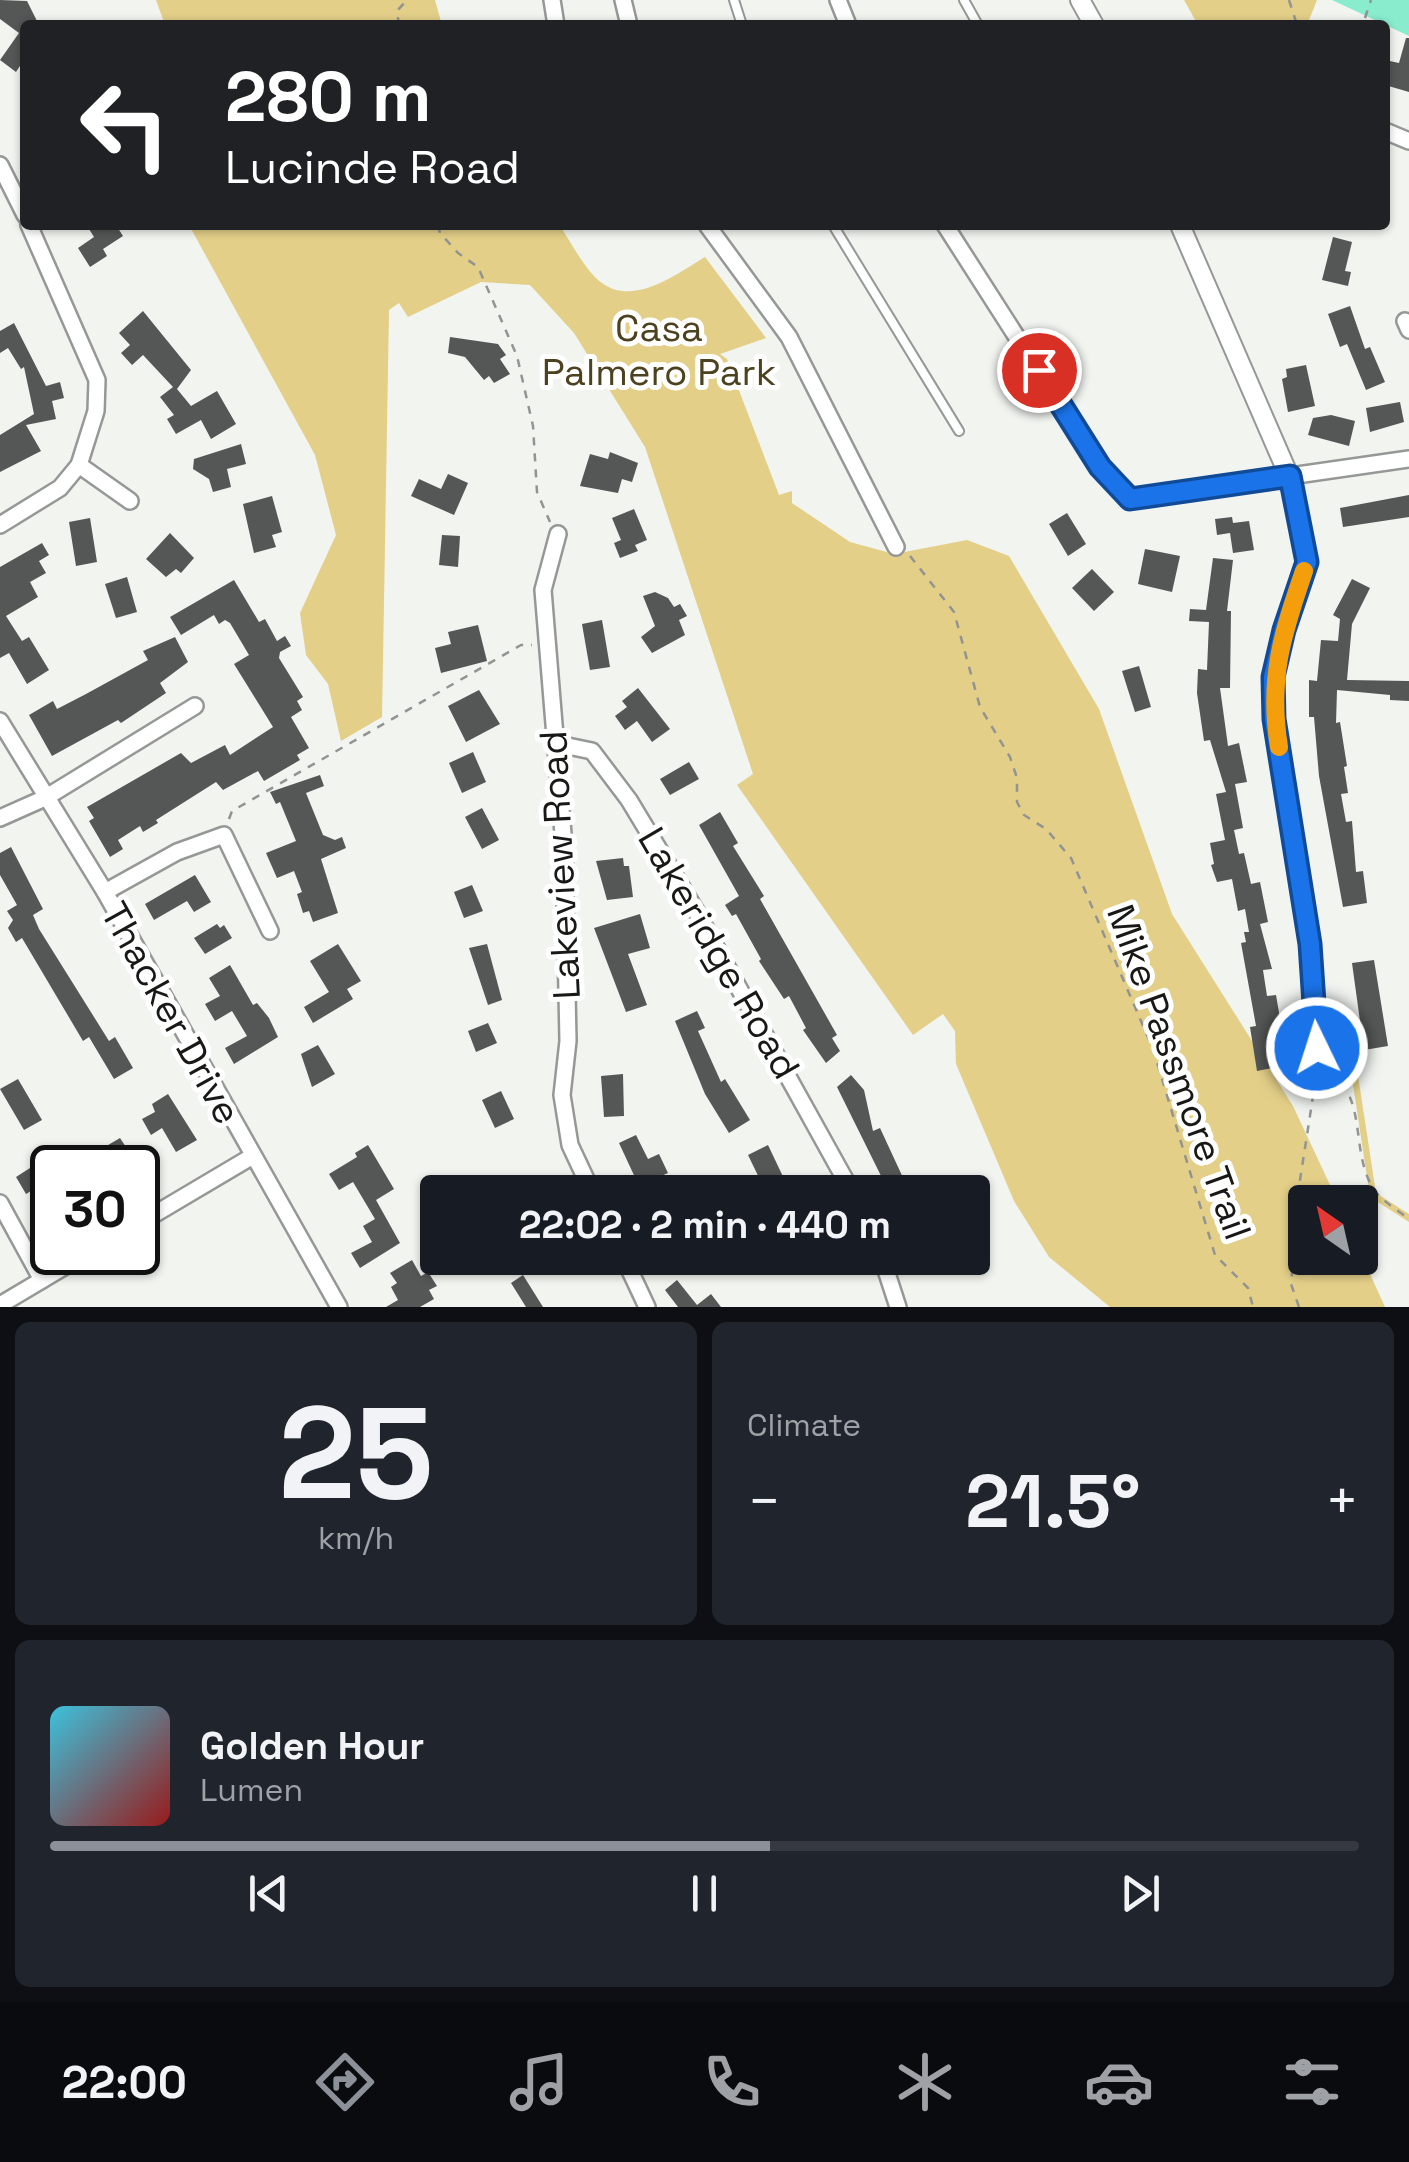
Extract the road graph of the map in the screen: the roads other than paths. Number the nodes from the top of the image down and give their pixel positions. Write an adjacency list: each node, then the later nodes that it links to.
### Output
1 (0, 165): 2 (street)
2 (20, 205)
3 (31, 230): 10 (street)
4 (711, 230): 15 (street)
5 (837, 230): 8 (lane)
6 (948, 230): 11 (street)
7 (1182, 230): 11 (street)
8 (959, 431)
9 (1409, 459): 11 (street)
10 (79, 465): 12 (street); 13 (street)
11 (1290, 476): 23 (street)
12 (130, 500)
13 (0, 525)
14 (558, 534): 18 (street, Lakeview Road)
15 (896, 547)
16 (195, 706): 19 (street)
17 (0, 721): 19 (street, Thacker Drive)
18 (558, 744): 25 (street, Lakeview Road); 26 (street, Lakeridge Road)
19 (45, 798): 20 (street); 21 (street, Thacker Drive)
20 (0, 818)
21 (104, 892): 22 (street); 24 (street, Thacker Drive)
22 (270, 931)
23 (1318, 1064)
24 (250, 1157): 28 (street); 34 (street, Thacker Drive)
25 (584, 1175)
26 (843, 1175)
27 (0, 1203): 32 (street)
28 (160, 1211)
29 (50, 1275): 32 (street)
30 (632, 1275): 35 (street)
31 (888, 1275): 36 (street)
32 (42, 1280): 33 (street)
33 (0, 1305)
34 (338, 1307)
35 (646, 1307)
36 (898, 1307)

